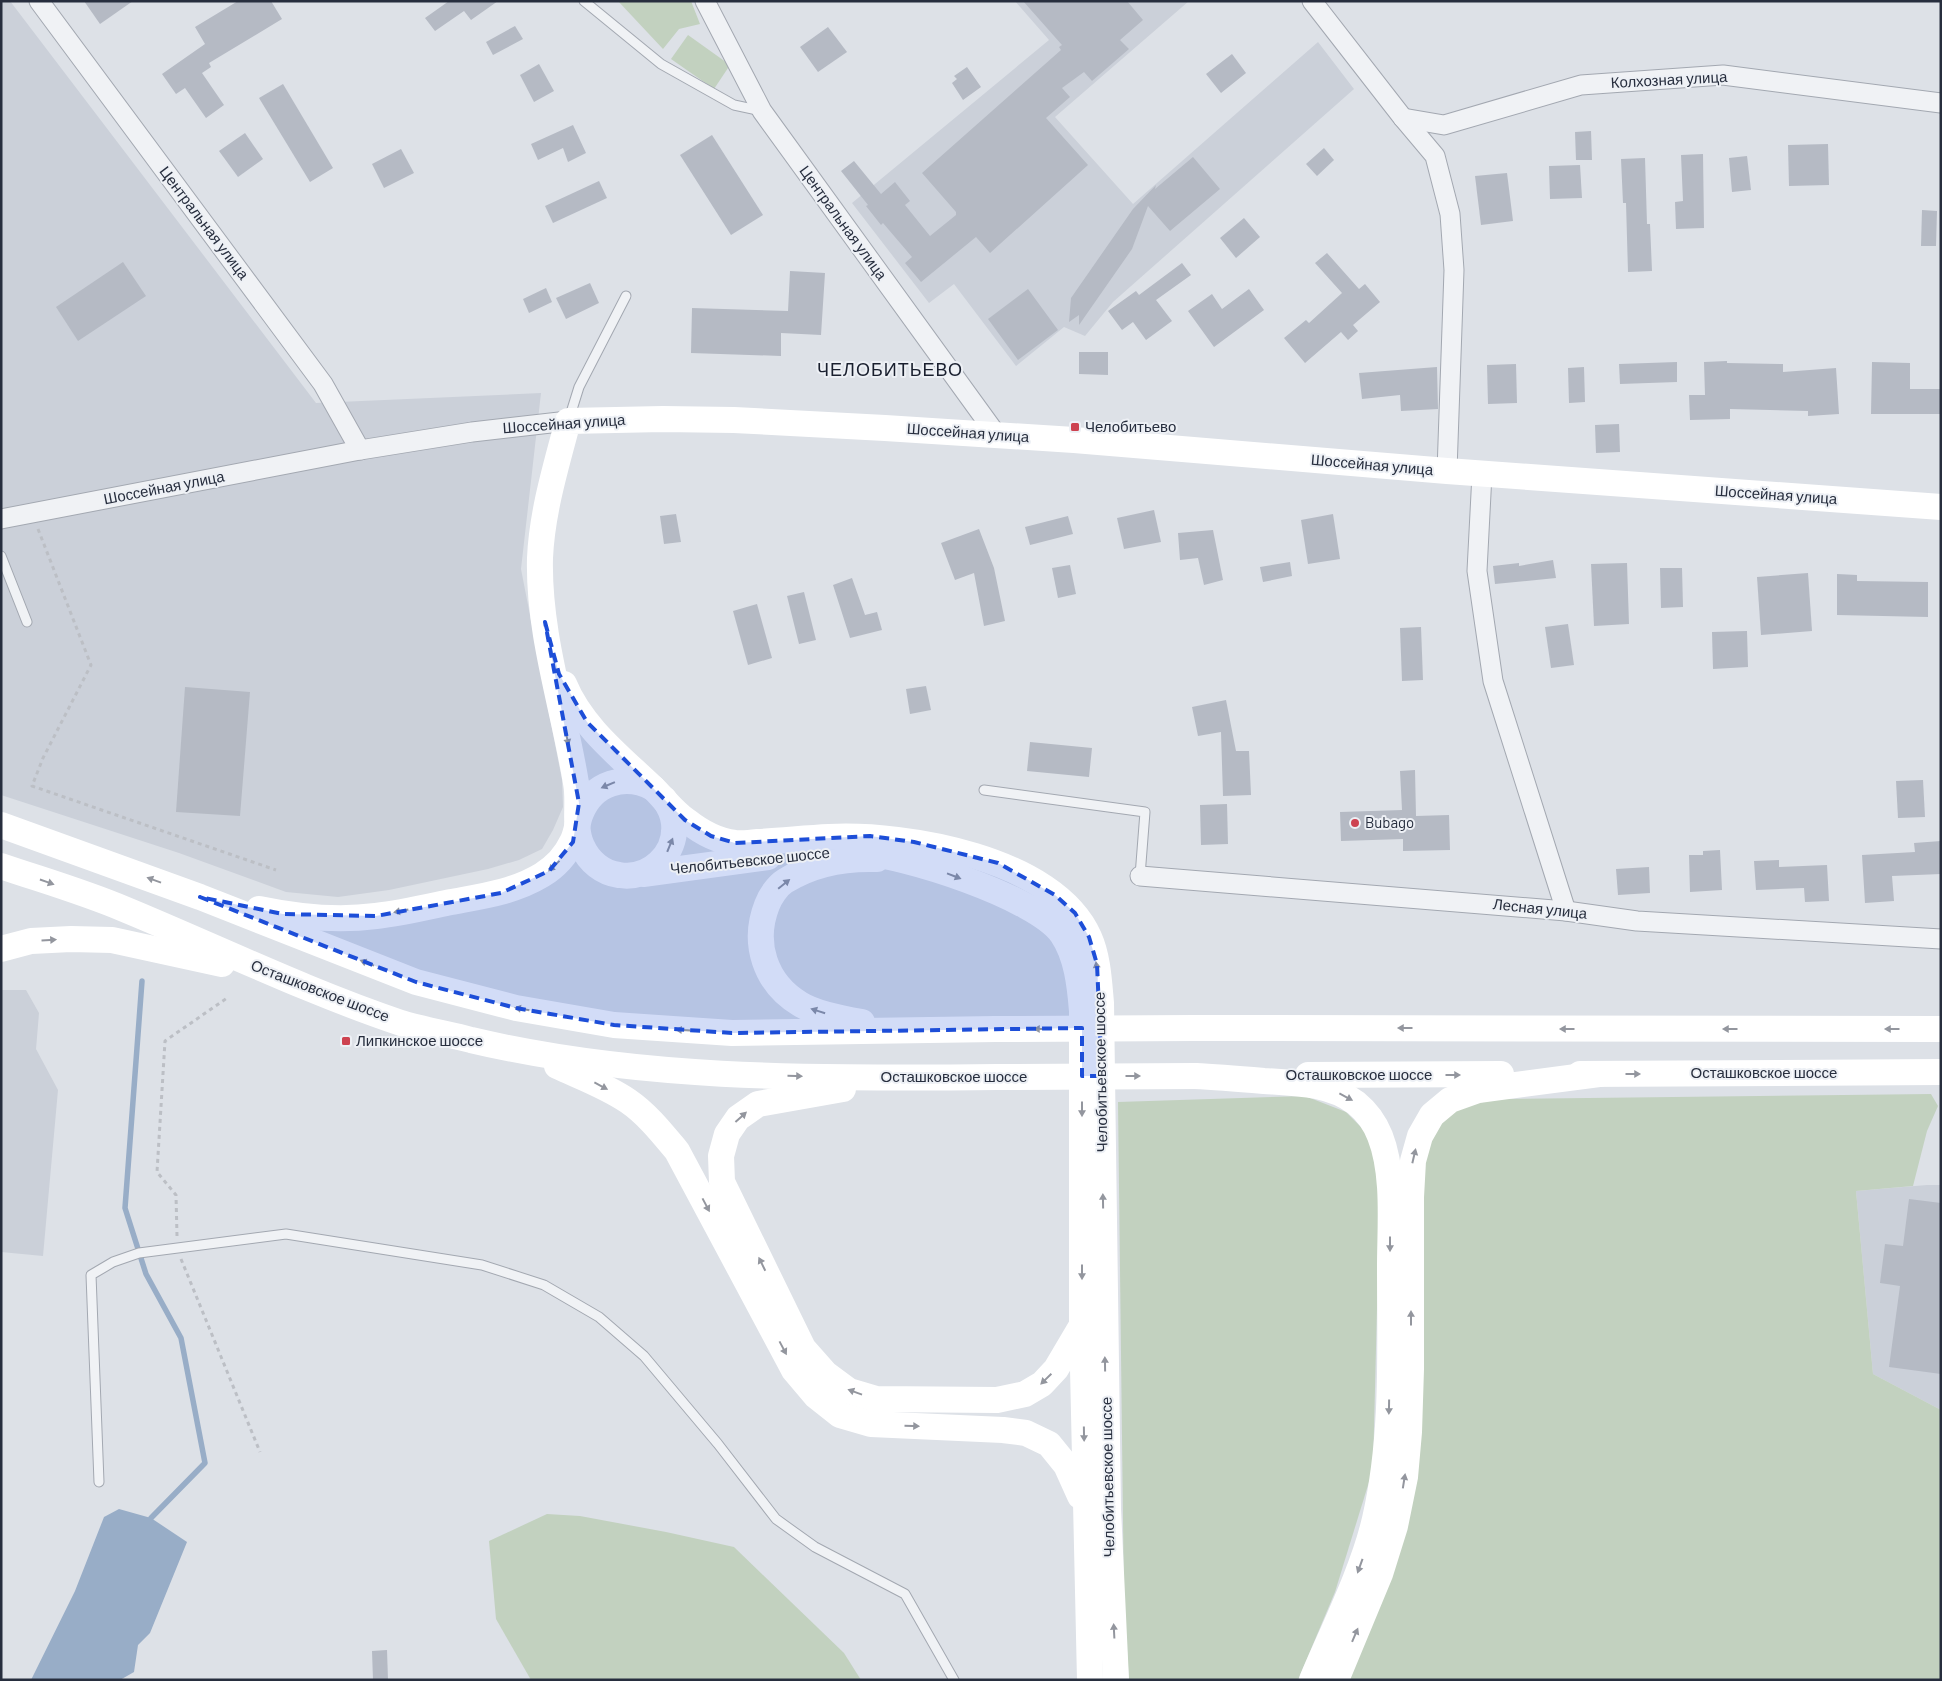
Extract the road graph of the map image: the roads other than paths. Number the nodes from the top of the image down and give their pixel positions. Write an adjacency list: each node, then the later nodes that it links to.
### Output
1 (40, 1): 13 (street, Центральная улица)
2 (584, 1): 6 (lane)
3 (705, 1): 6 (street, Центральная улица)
4 (1312, 1): 7 (street)
5 (1941, 103): 8 (street, Колхозная улица)
6 (762, 111): 12 (street, Центральная улица)
7 (1403, 118): 8 (street, Колхозная улица); 9 (street)
8 (1444, 125): 9 (street)
9 (1435, 156): 14 (street)
10 (626, 296): 11 (lane)
11 (568, 421): 12 (street, Шоссейная улица); 13 (street, Шоссейная улица); 20 (street, Челобитьевское шоссе)
12 (996, 434): 14 (street, Шоссейная улица)
13 (360, 450): 17 (street, Шоссейная улица)
14 (1447, 471): 15 (street, Шоссейная улица)
15 (1482, 474): 16 (street, Шоссейная улица); 30 (street)
16 (1941, 507)
17 (1, 519)
18 (1, 556): 19 (lane)
19 (27, 622)
20 (545, 622): 22 (street, Челобитьевское шоссе); 23 (street, Челобитьевское шоссе, one-way to 23)
21 (984, 790): 28 (lane)
22 (659, 794): 23 (street, Челобитьевское шоссе, one-way to 23); 27 (street, Челобитьевское шоссе, one-way to 22); 46 (street, Челобитьевское шоссе, one-way to 22)
23 (578, 824): 27 (street, Челобитьевское шоссе); 29 (street, one-way to 29)
24 (1, 826): 29 (street, one-way to 24)
25 (1, 866): 33 (street, Осташковское шоссе, one-way to 33)
26 (929, 867): 27 (street, Челобитьевское шоссе); 35 (street, one-way to 26); 41 (street, Челобитьевское шоссе, one-way to 41)
27 (630, 876)
28 (1140, 876): 30 (street, Лесная улица)
29 (200, 897): 35 (street, one-way to 29)
30 (1566, 911): 31 (street, Лесная улица)
31 (1941, 939)
32 (1, 949): 33 (street, one-way to 33)
33 (283, 978): 36 (street, Осташковское шоссе)
34 (1941, 1029): 35 (street, one-way to 35, bridge)
35 (935, 1030)
36 (507, 1048): 40 (street, Осташковское шоссе, one-way to 40); 43 (street, one-way to 43)
37 (1941, 1072): 38 (street, Осташковское шоссе, one-way to 37)
38 (1599, 1074): 39 (street, Осташковское шоссе, one-way to 38); 48 (street, one-way to 38)
39 (1195, 1076): 40 (street, Осташковское шоссе, one-way to 39, bridge); 47 (street, one-way to 47)
40 (928, 1077): 41 (street, one-way to 40)
41 (1082, 1324): 43 (street, Челобитьевское шоссе, one-way to 43)
42 (99, 1482): 44 (lane)
43 (1085, 1509): 45 (street, Челобитьевское шоссе)
44 (954, 1680)
45 (1090, 1680)
46 (1116, 1680)
47 (1312, 1680)
48 (1336, 1680)

